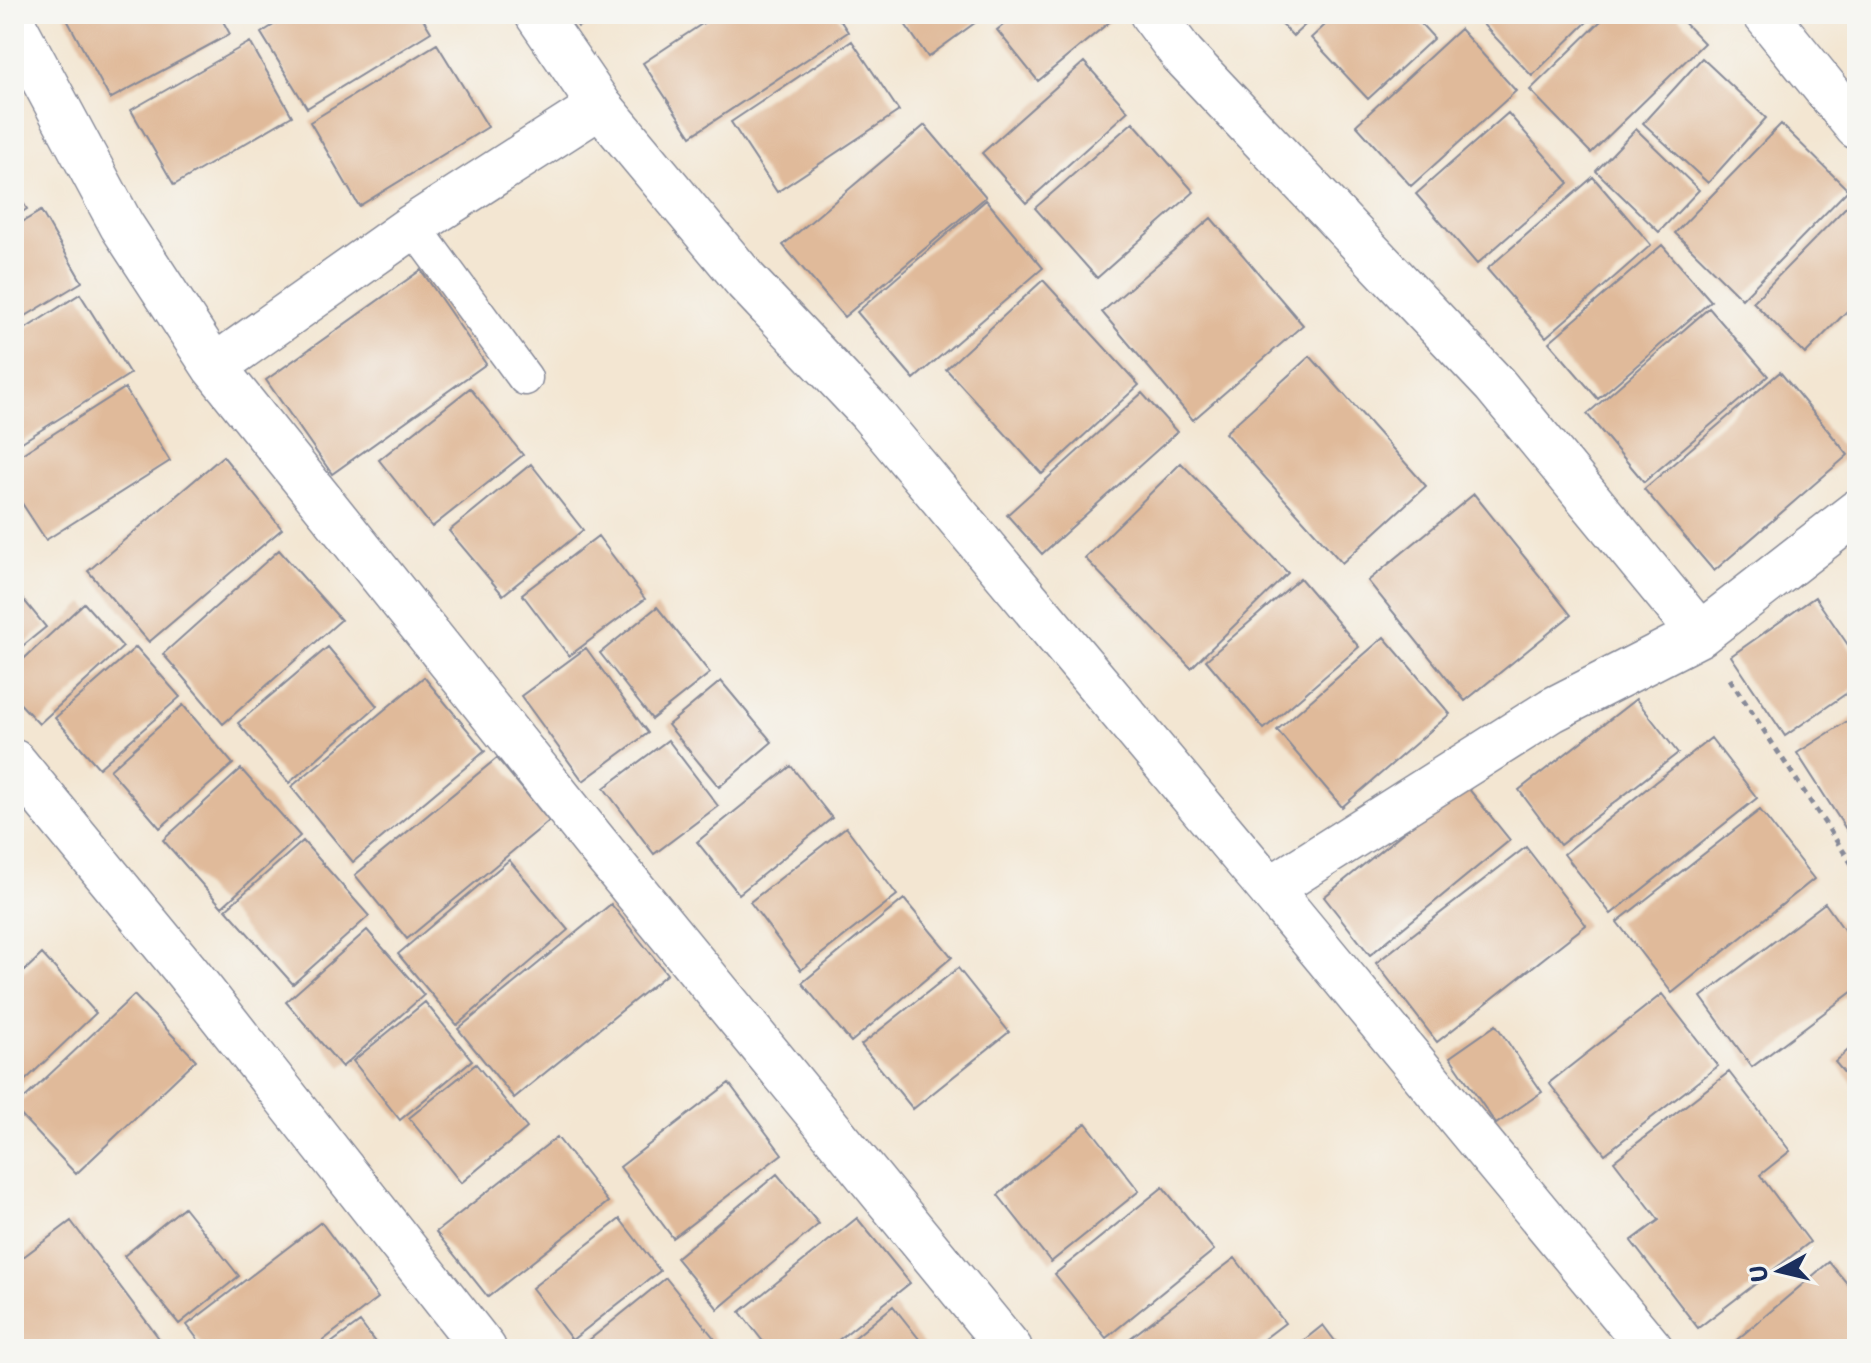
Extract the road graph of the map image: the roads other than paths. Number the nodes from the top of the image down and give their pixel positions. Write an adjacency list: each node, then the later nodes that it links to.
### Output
1 (537, 14): 5 (street)
2 (1152, 14): 11 (street)
3 (1765, 14): 6 (street)
4 (14, 25): 8 (street)
5 (600, 106): 7 (street); 13 (street)
6 (1857, 127)
7 (413, 226): 8 (street); 9 (lane)
8 (214, 367): 15 (street)
9 (525, 378)
10 (1857, 512): 11 (street)
11 (1700, 634): 13 (street)
12 (14, 762): 14 (street)
13 (1270, 889): 16 (street)
14 (484, 1349)
15 (1010, 1349)
16 (1651, 1349)

